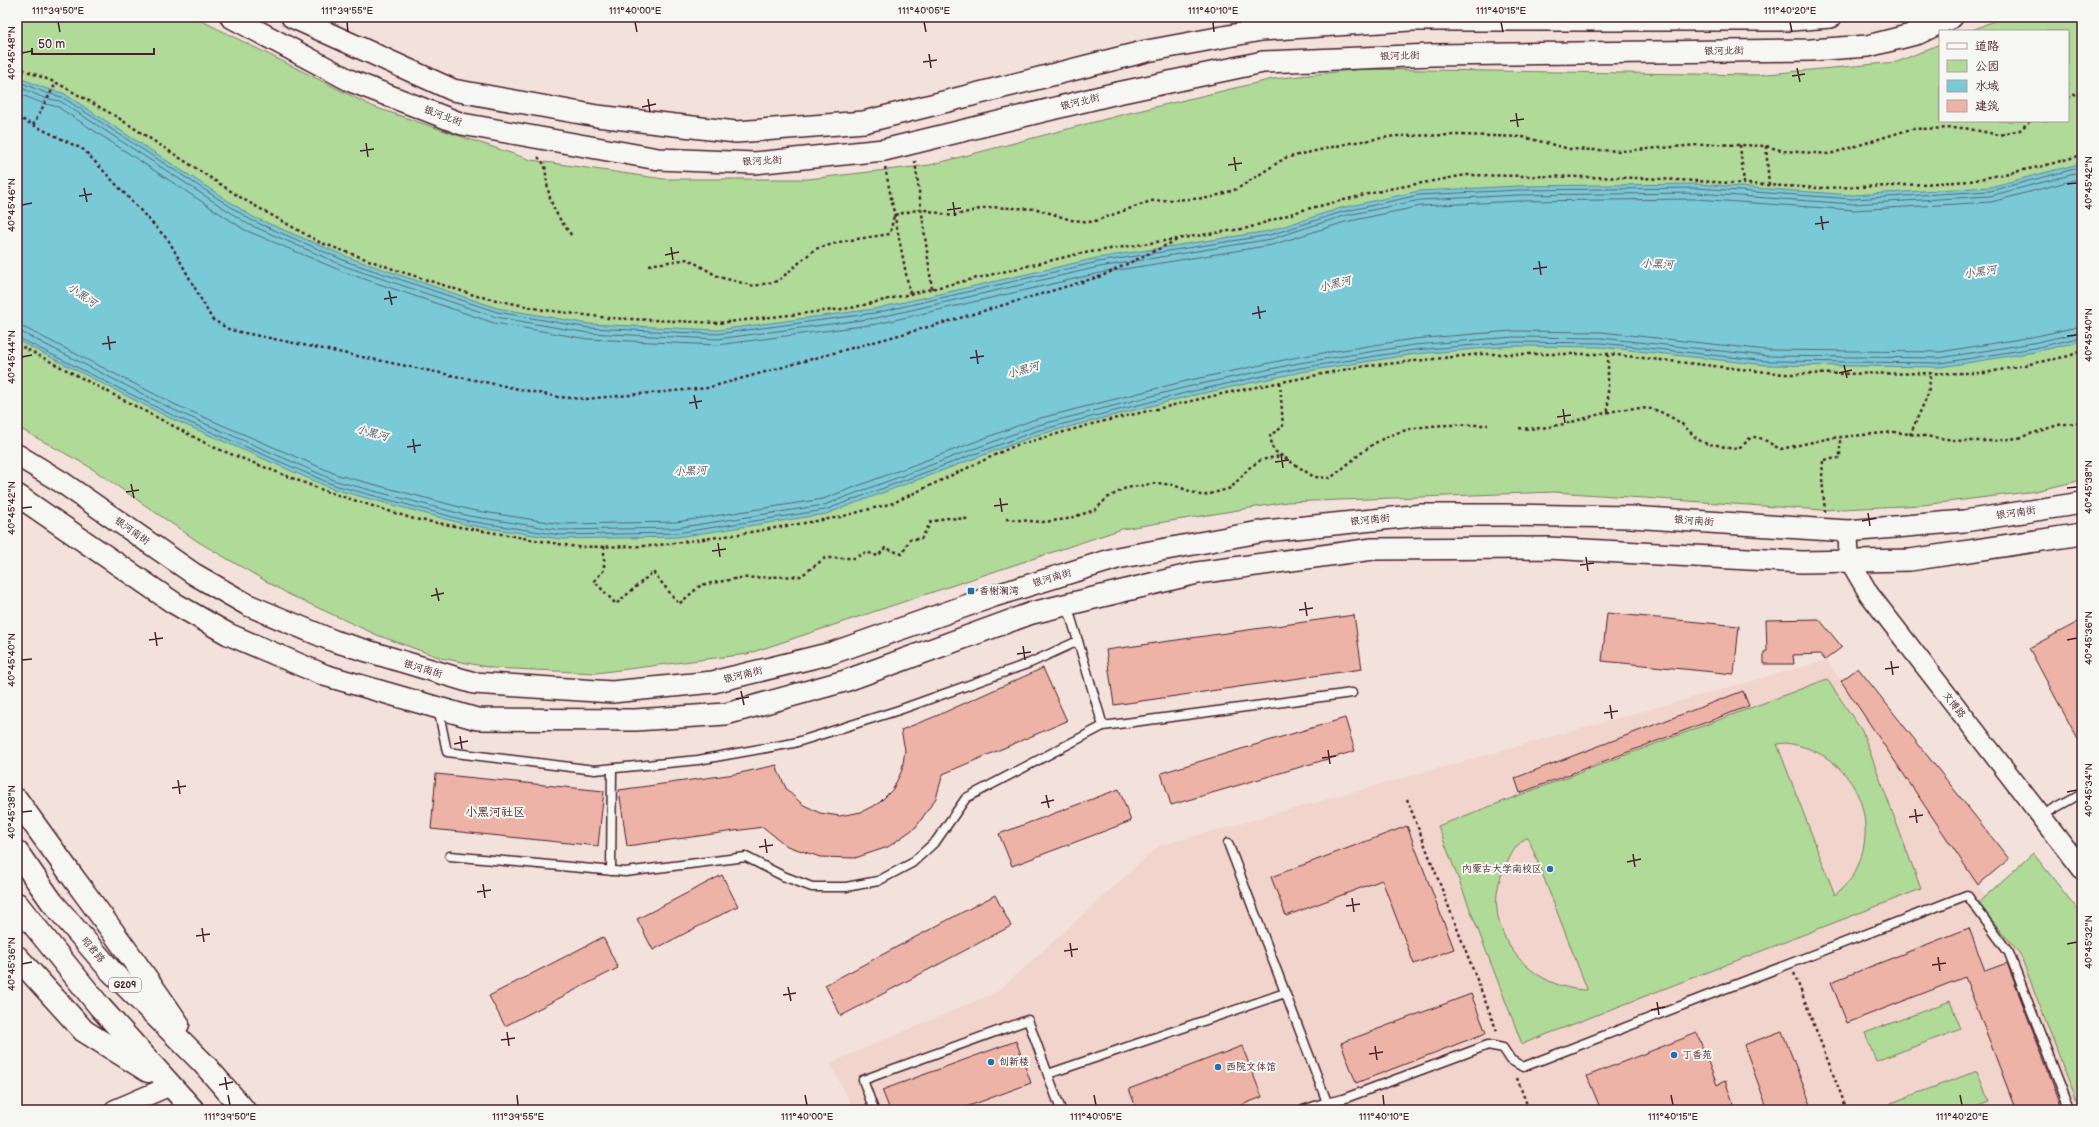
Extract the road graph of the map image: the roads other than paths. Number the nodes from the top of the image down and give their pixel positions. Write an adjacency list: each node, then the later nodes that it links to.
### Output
1 (231, 17): 4 (main road, 银河北街)
2 (292, 17): 3 (main road)
3 (1831, 17)
4 (1952, 17)
5 (17, 455): 8 (main road, 银河南街)
6 (17, 495): 14 (main road)
7 (2082, 503): 8 (main road, 银河南街)
8 (1848, 531): 10 (street, 文博路)
9 (2082, 534): 10 (main road)
10 (1849, 560): 11 (main road); 19 (street, 文博路)
11 (1067, 605): 12 (lane); 14 (main road)
12 (1078, 641): 15 (lane); 16 (lane)
13 (1352, 693): 15 (lane)
14 (438, 708): 16 (lane)
15 (1103, 726): 24 (lane)
16 (612, 769): 24 (lane)
17 (2082, 793): 19 (lane)
18 (17, 800): 28 (highway, G209)
19 (2041, 816): 23 (street, 文博路)
20 (1228, 843): 27 (lane)
21 (17, 852): 28 (highway, 昭君路 / G209)
22 (450, 856): 24 (lane)
23 (2082, 869)
24 (611, 871)
25 (17, 904): 30 (highway)
26 (17, 957): 30 (highway)
27 (1285, 993): 29 (lane); 31 (lane)
28 (204, 1064): 34 (highway, 昭君路 / G209)
29 (1048, 1074): 35 (lane); 36 (lane)
30 (172, 1085): 32 (street); 33 (highway)
31 (1328, 1106): 37 (lane); 38 (lane)
32 (114, 1110)
33 (193, 1110)
34 (244, 1110)
35 (874, 1110)
36 (1061, 1110)
37 (1303, 1110)
38 (2070, 1110)

